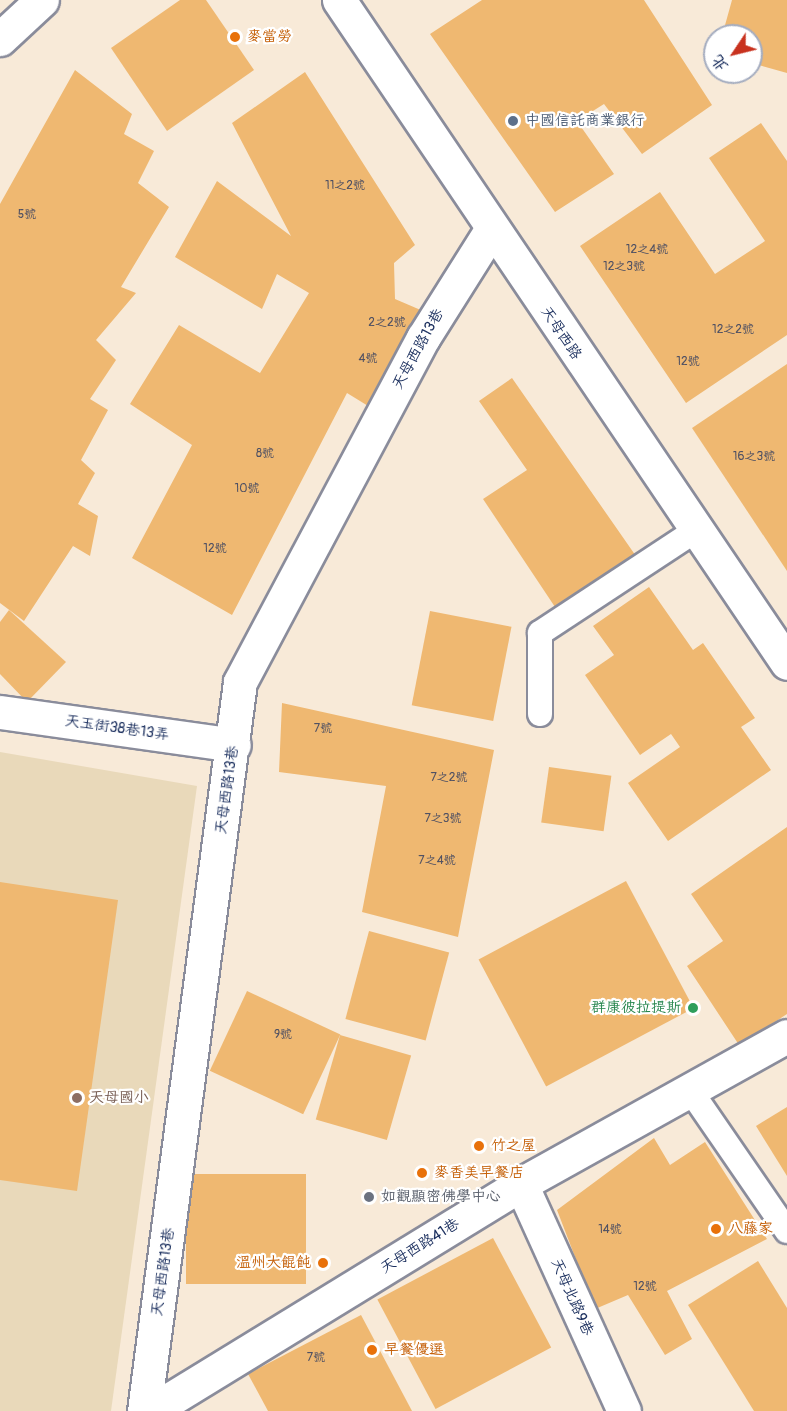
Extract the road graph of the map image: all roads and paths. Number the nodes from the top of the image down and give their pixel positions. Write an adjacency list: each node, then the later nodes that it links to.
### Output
1 (42, 0): 3 (street)
2 (339, 0): 4 (street, 天母西路)
3 (0, 39)
4 (491, 230): 5 (street, 天母西路); 9 (street, 天母西路13巷)
5 (696, 530): 6 (street, 天母西路); 8 (lane)
6 (787, 663)
7 (0, 712): 9 (street, 天玉街38巷13弄)
8 (540, 714)
9 (234, 745): 14 (street, 天母西路13巷)
10 (787, 1036): 11 (street, 天母西路41巷)
11 (690, 1090): 12 (street, 天母西路41巷); 13 (lane)
12 (521, 1184): 15 (street, 天母西路41巷); 16 (street, 天母北路9巷)
13 (787, 1232)
14 (144, 1411)
15 (151, 1411)
16 (624, 1411)

